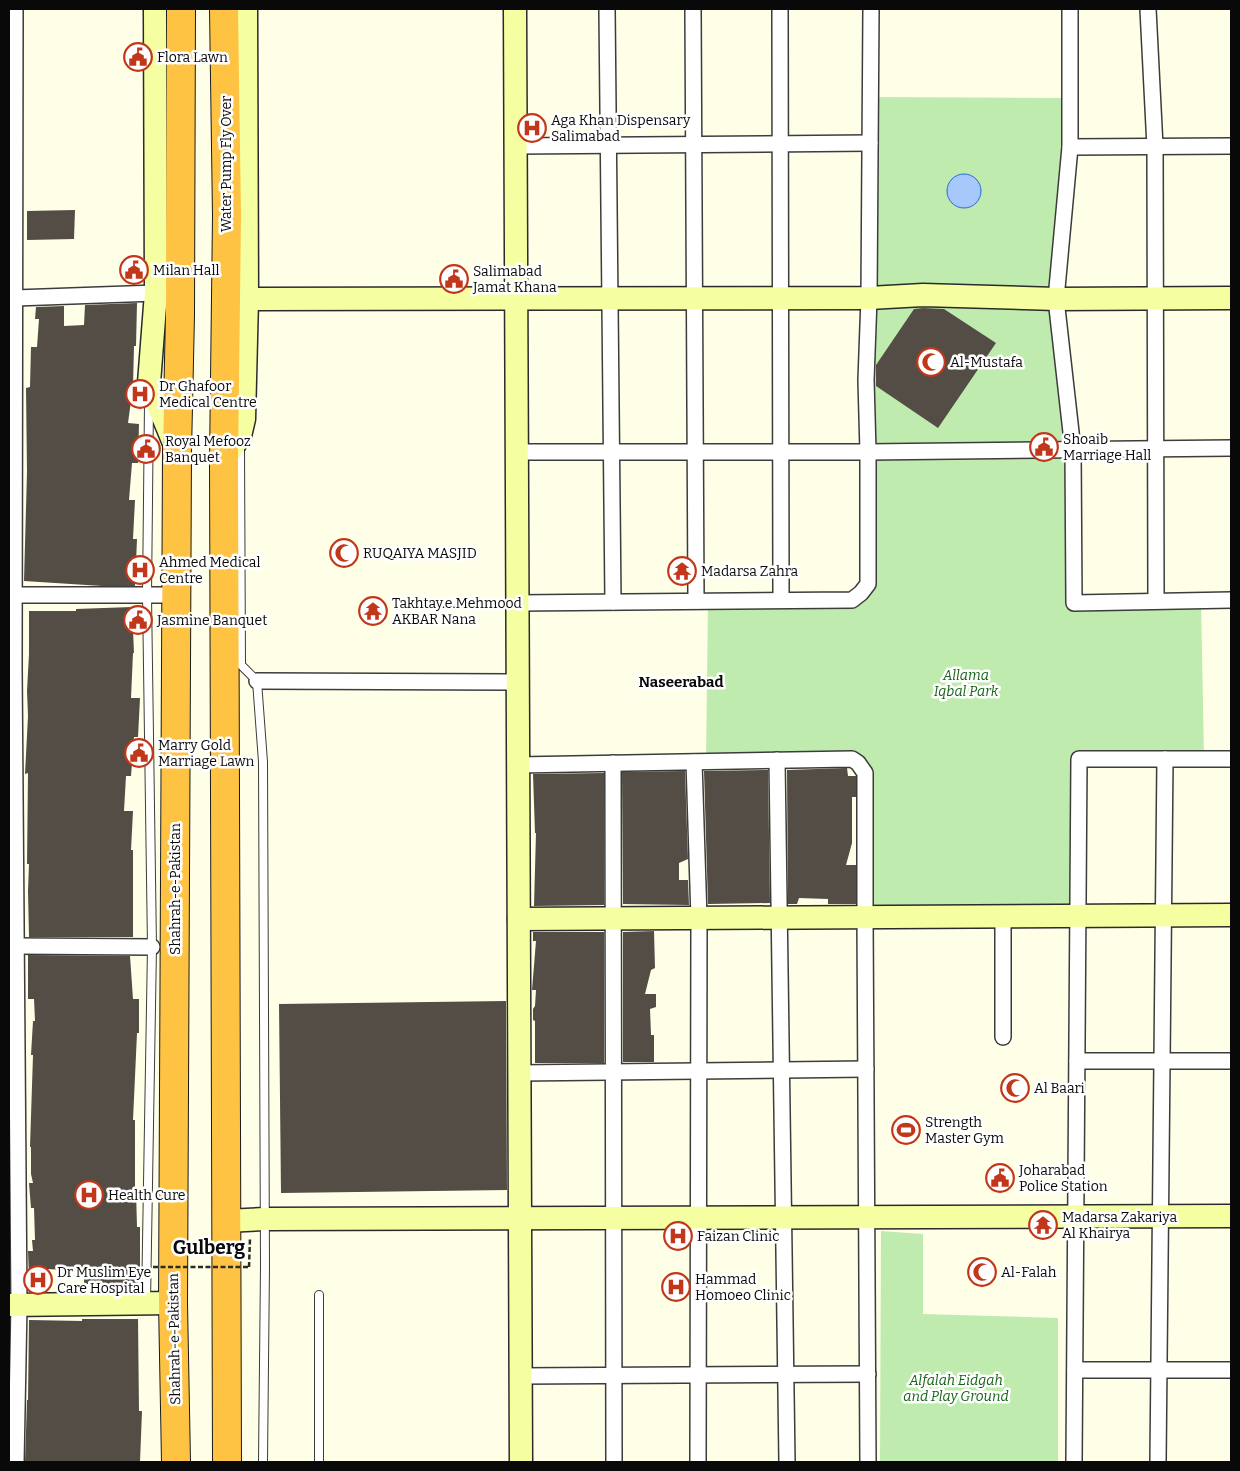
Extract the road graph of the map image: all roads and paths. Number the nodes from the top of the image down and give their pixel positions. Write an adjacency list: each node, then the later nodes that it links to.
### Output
1 (15, 9): 22 (street)
2 (155, 9): 21 (street)
3 (180, 9): 37 (highway, Shahrah-e-Pakistan)
4 (224, 9): 43 (highway, Water Pump Fly Over)
5 (246, 9): 28 (street)
6 (515, 9): 16 (street)
7 (607, 9): 17 (street)
8 (693, 9): 15 (street)
9 (780, 9): 14 (street)
10 (871, 9): 13 (street)
11 (1070, 9): 19 (street)
12 (1148, 9): 20 (street)
13 (870, 143): 14 (street); 25 (street)
14 (780, 144): 15 (street); 24 (street)
15 (694, 145): 17 (street); 23 (street)
16 (516, 146): 17 (street); 29 (street)
17 (608, 146): 30 (street)
18 (1231, 146): 20 (street)
19 (1070, 147): 20 (street); 31 (street)
20 (1155, 147): 26 (street)
21 (156, 292): 22 (street); 32 (street)
22 (15, 298): 44 (street)
23 (695, 298): 24 (street); 30 (street); 40 (street)
24 (781, 298): 25 (street); 41 (street)
25 (869, 298): 31 (street); 42 (street)
26 (1156, 298): 27 (street); 31 (street); 35 (street)
27 (1231, 298)
28 (246, 299): 29 (street); 33 (street)
29 (516, 299): 30 (street); 38 (street)
30 (610, 299): 39 (street)
31 (1056, 299): 36 (street)
32 (149, 383): 37 (street); 46 (lane)
33 (240, 436): 43 (street); 53 (lane)
34 (1231, 448): 35 (street)
35 (1157, 449): 36 (street); 50 (street)
36 (1073, 450): 42 (street); 50 (street)
37 (177, 452): 45 (highway, Shahrah-e-Pakistan)
38 (517, 452): 39 (street); 52 (street)
39 (611, 452): 40 (street); 51 (street)
40 (695, 452): 41 (street); 49 (street)
41 (781, 452): 42 (street); 47 (street)
42 (868, 452): 47 (street)
43 (224, 460): 90 (highway)
44 (11, 595): 46 (street); 70 (street)
45 (176, 595): 46 (street); 93 (highway, Shahrah-e-Pakistan)
46 (146, 596): 71 (lane)
47 (782, 600): 49 (street)
48 (1231, 600): 50 (street)
49 (696, 601): 51 (street)
50 (1156, 601)
51 (613, 602): 52 (street)
52 (517, 603): 54 (street)
53 (257, 681): 54 (street); 90 (lane)
54 (518, 682): 60 (street)
55 (1165, 759): 56 (street); 62 (street); 63 (street)
56 (1231, 759)
57 (777, 760): 58 (street); 64 (street); 68 (street)
58 (694, 762): 59 (street); 67 (street)
59 (613, 763): 60 (street); 66 (street)
60 (518, 765): 69 (street)
61 (1231, 915): 63 (street)
62 (1078, 916): 63 (street); 65 (street); 73 (street)
63 (1163, 916): 74 (street)
64 (865, 917): 65 (street); 68 (street); 76 (street)
65 (1003, 917): 72 (street)
66 (612, 918): 67 (street); 69 (street); 79 (street)
67 (699, 918): 68 (street); 78 (street)
68 (779, 918): 77 (street)
69 (518, 919): 80 (street)
70 (16, 946): 71 (street); 81 (street)
71 (152, 947): 93 (lane)
72 (1003, 1037)
73 (1077, 1061): 74 (street); 84 (street)
74 (1162, 1061): 75 (street); 82 (street)
75 (1231, 1062)
76 (866, 1069): 77 (street); 88 (street)
77 (782, 1070): 78 (street); 87 (street)
78 (699, 1071): 79 (street); 86 (street)
79 (613, 1072): 80 (street); 89 (street)
80 (519, 1073): 85 (street)
81 (13, 1176): 94 (street)
82 (1160, 1216): 83 (street); 84 (street); 96 (street)
83 (1231, 1216)
84 (1076, 1217): 88 (street); 95 (street)
85 (519, 1218): 89 (street); 90 (street); 101 (street)
86 (699, 1218): 87 (street); 89 (street); 100 (street)
87 (784, 1218): 88 (street); 98 (street)
88 (867, 1218): 99 (street)
89 (614, 1219): 102 (street)
90 (247, 1223): 91 (path, bridge); 106 (highway); 107 (lane)
91 (153, 1267)
92 (319, 1295): 108 (lane)
93 (160, 1304): 94 (street); 105 (highway, Shahrah-e-Pakistan)
94 (14, 1305): 103 (street)
95 (1075, 1370): 96 (street); 114 (street)
96 (1158, 1370): 97 (street); 115 (street)
97 (1231, 1370)
98 (786, 1374): 99 (street); 100 (street); 112 (street)
99 (868, 1374): 113 (street)
100 (698, 1375): 102 (street); 111 (street)
101 (520, 1376): 102 (street); 109 (street)
102 (614, 1376): 110 (street)
103 (12, 1429): 104 (street)
104 (16, 1462)
105 (176, 1462)
106 (227, 1462)
107 (263, 1462)
108 (319, 1462)
109 (521, 1462)
110 (614, 1462)
111 (698, 1462)
112 (788, 1462)
113 (868, 1462)
114 (1074, 1462)
115 (1158, 1462)

